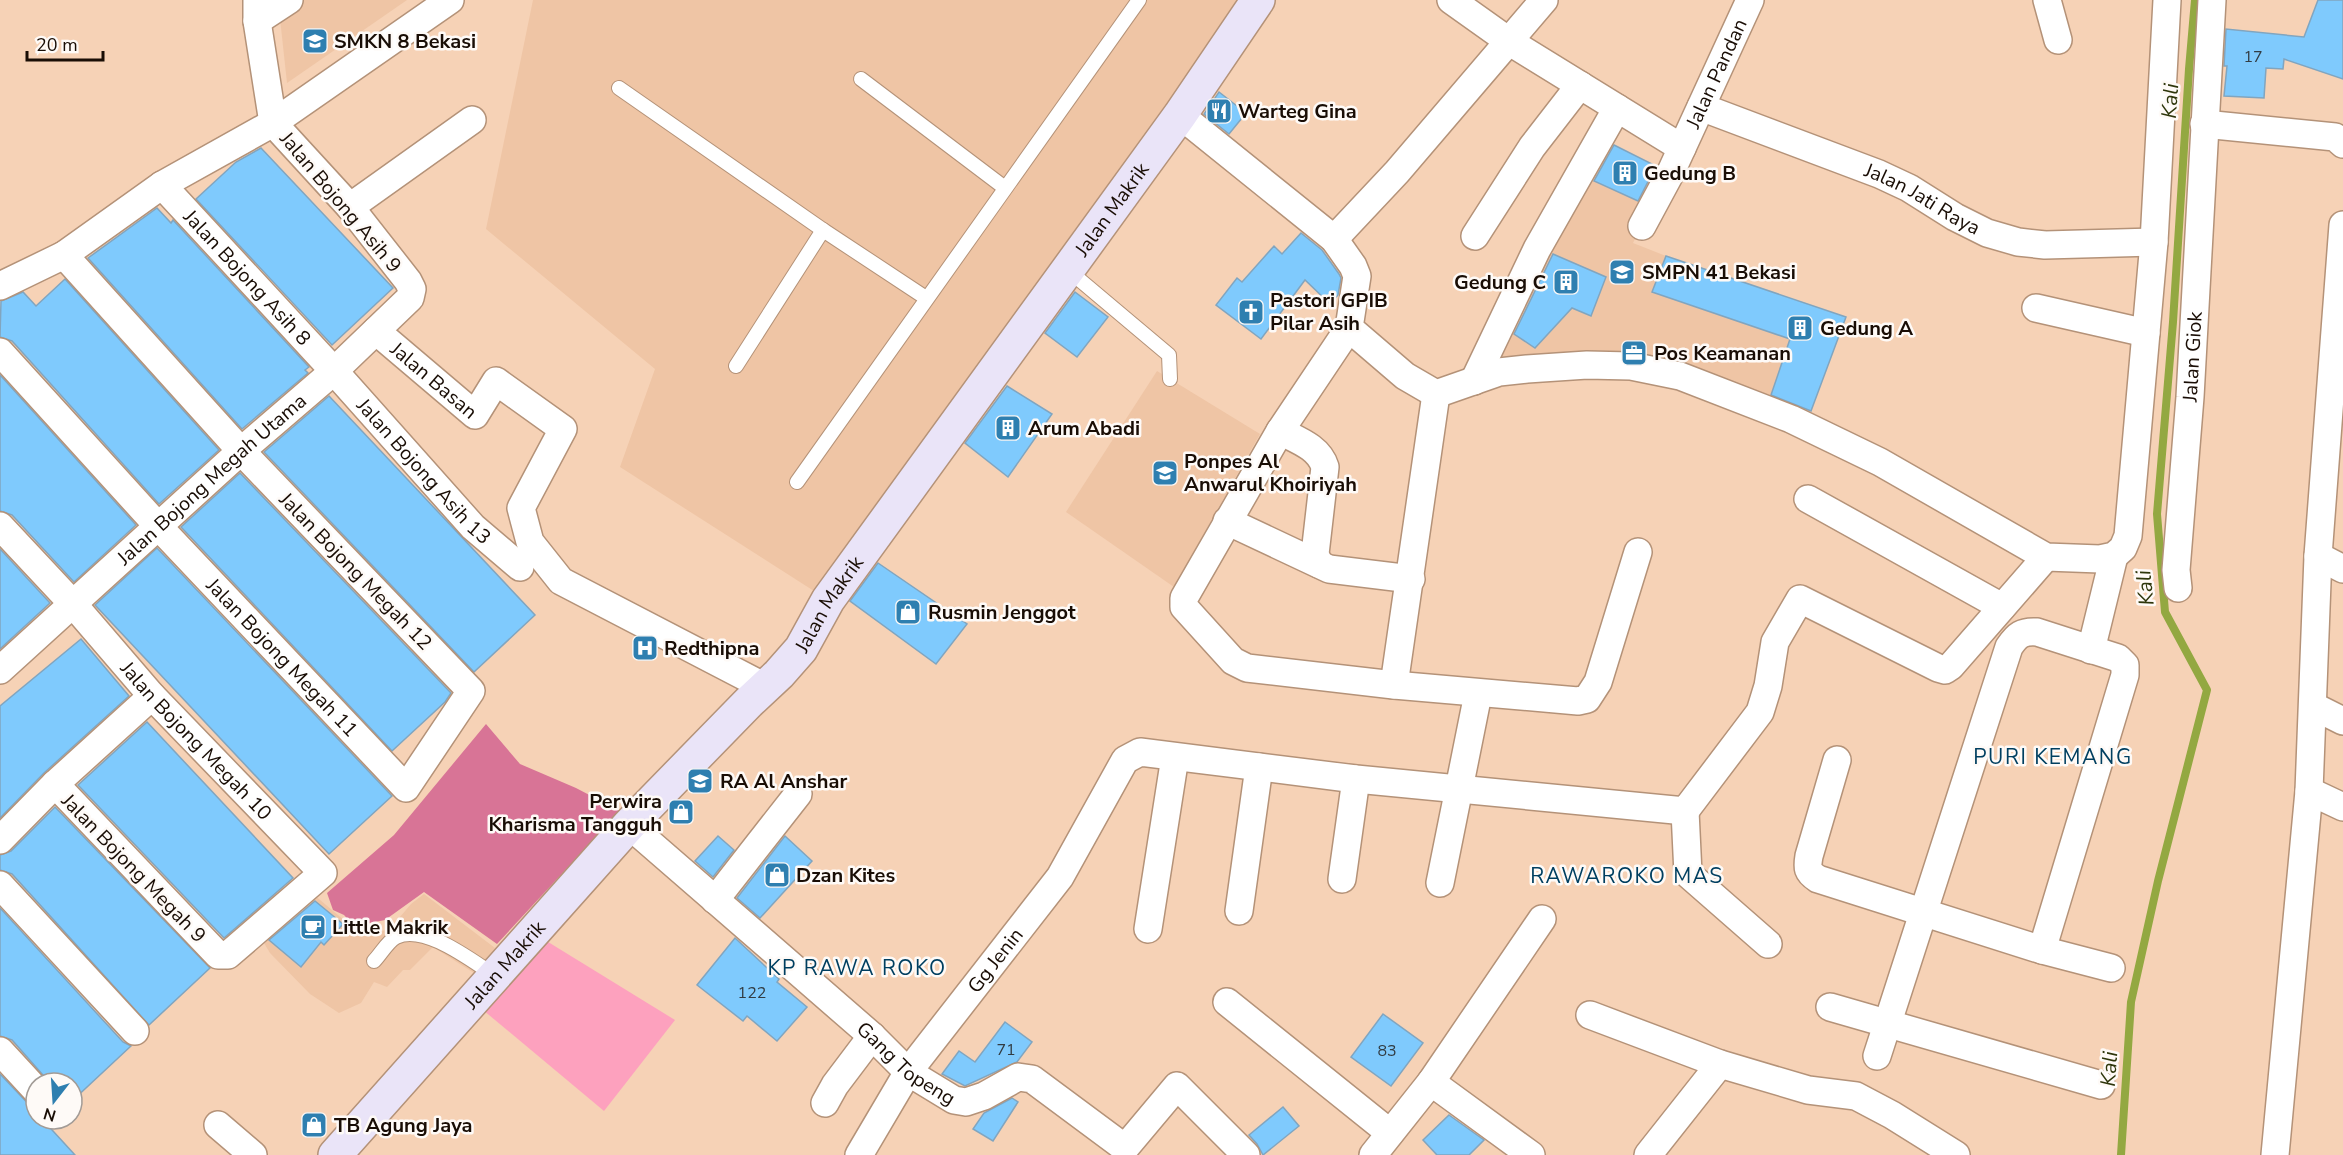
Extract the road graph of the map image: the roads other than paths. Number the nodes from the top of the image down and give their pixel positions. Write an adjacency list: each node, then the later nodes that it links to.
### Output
1 (289, 0): 11 (street)
2 (450, 0): 21 (street)
3 (1139, 0): 26 (lane)
4 (1258, 0): 19 (street, Jalan Makrik)
5 (1451, 0): 13 (street)
6 (1544, 0): 13 (street)
7 (1750, 0): 17 (street, Jalan Pandan)
8 (2047, 0): 12 (street)
9 (2167, 0): 33 (street)
10 (2212, 0): 22 (street, Jalan Giok)
11 (257, 10): 21 (street)
12 (2058, 40)
13 (1510, 42): 15 (street); 32 (street)
14 (861, 79): 26 (lane)
15 (1580, 85): 18 (street); 31 (street)
16 (619, 88): 30 (lane)
17 (1701, 107): 24 (street, Jalan Pandan); 33 (street, Jalan Jati Raya)
18 (1617, 108): 24 (street); 47 (street)
19 (1180, 115): 32 (street); 35 (street, Jalan Makrik)
20 (472, 120): 27 (street)
21 (273, 123): 25 (street); 27 (street, Jalan Bojong Asih 9)
22 (2205, 124): 23 (street); 64 (street, Jalan Giok)
23 (2343, 144)
24 (1682, 148): 29 (street, Jalan Pandan)
25 (162, 186): 34 (street); 45 (street, Jalan Bojong Asih 8)
26 (1005, 188): 38 (lane)
27 (350, 207): 36 (street, Jalan Bojong Asih 9)
28 (2343, 225): 58 (street)
29 (1642, 226)
30 (823, 230): 38 (lane); 44 (lane)
31 (1474, 236)
32 (1334, 239): 40 (street)
33 (2154, 242): 42 (street)
34 (64, 255): 37 (street); 50 (street, Jalan Bojong Megah 12)
35 (1068, 270): 46 (lane); 70 (street, Jalan Makrik)
36 (408, 281): 41 (street, Jalan Bojong Megah Utama)
37 (0, 286)
38 (926, 298): 51 (lane)
39 (2036, 308): 42 (street)
40 (1348, 328): 48 (street); 49 (street)
41 (376, 331): 45 (street, Jalan Bojong Megah Utama); 70 (street, Jalan Basan)
42 (2146, 333): 57 (street)
43 (0, 352): 55 (street, Jalan Bojong Megah 11)
44 (736, 366)
45 (334, 371): 50 (street, Jalan Bojong Megah Utama); 61 (street, Jalan Bojong Asih 13)
46 (1170, 379)
47 (1474, 381): 48 (street); 59 (street)
48 (1436, 394): 63 (street)
49 (1280, 431): 53 (street); 60 (street)
50 (241, 451): 55 (street, Jalan Bojong Megah Utama); 80 (street, Jalan Bojong Megah 12)
51 (797, 482)
52 (1808, 499): 66 (street)
53 (1227, 521): 60 (street); 69 (street)
54 (0, 526): 65 (street, Jalan Bojong Megah 10)
55 (158, 526): 65 (street, Jalan Bojong Megah Utama); 80 (street, Jalan Bojong Megah 11)
56 (1638, 552): 71 (street)
57 (2114, 556): 59 (street); 67 (street)
58 (2318, 556): 62 (street); 73 (street)
59 (2046, 557): 66 (street)
60 (1319, 564): 63 (street)
61 (520, 567)
62 (2343, 569)
63 (1411, 579): 69 (street)
64 (2178, 588)
65 (72, 604): 68 (street, Jalan Bojong Megah Utama); 72 (street, Jalan Bojong Megah 10)
66 (2002, 607): 85 (street)
67 (2091, 650): 93 (street); 97 (street)
68 (0, 670)
69 (1394, 685): 71 (street)
70 (765, 687): 86 (street, Jalan Makrik)
71 (1478, 694): 81 (street)
72 (152, 696): 79 (street); 98 (street, Jalan Bojong Megah 10)
73 (2313, 706): 74 (street); 82 (street)
74 (2343, 721)
75 (1175, 757): 77 (street); 95 (street); 111 (street, Gg Jenin)
76 (1837, 760): 93 (street)
77 (1259, 767): 78 (street); 92 (street)
78 (1356, 779): 81 (street); 88 (street)
79 (55, 784): 87 (street); 98 (street, Jalan Bojong Megah 9)
80 (406, 788)
81 (1458, 789): 85 (street); 89 (street)
82 (2309, 791): 84 (street); 126 (street)
83 (798, 794): 91 (street)
84 (2343, 807)
85 (1685, 811): 96 (street)
86 (629, 825): 91 (street, Gang Topeng); 101 (street, Jalan Makrik)
87 (0, 840)
88 (1342, 879)
89 (1440, 883)
90 (0, 885): 106 (street)
91 (715, 900): 107 (street, Gang Topeng)
92 (1239, 911)
93 (1922, 912): 97 (street); 105 (street)
94 (1542, 919): 113 (street)
95 (1148, 929)
96 (1768, 944)
97 (2042, 950): 100 (street)
98 (214, 952)
99 (374, 962): 101 (lane)
100 (2111, 968)
101 (494, 975): 119 (street, Jalan Makrik)
102 (1227, 1002): 117 (street)
103 (1830, 1007): 105 (street)
104 (1590, 1015): 110 (street)
105 (1887, 1022): 109 (street); 114 (street)
106 (135, 1031)
107 (872, 1036): 111 (street, Gang Topeng); 115 (street)
108 (0, 1051): 112 (street)
109 (1877, 1056)
110 (1720, 1064): 124 (street); 125 (street)
111 (908, 1072): 120 (street, Gg Jenin); 121 (street, Gang Topeng)
112 (24, 1077)
113 (1431, 1082): 117 (street); 123 (street)
114 (2100, 1085)
115 (825, 1103)
116 (218, 1125): 118 (street)
117 (1390, 1133): 122 (street)
118 (253, 1155)
119 (335, 1155)
120 (859, 1155)
121 (1246, 1155)
122 (1373, 1155)
123 (1531, 1155)
124 (1648, 1155)
125 (1956, 1155)
126 (2275, 1155)

